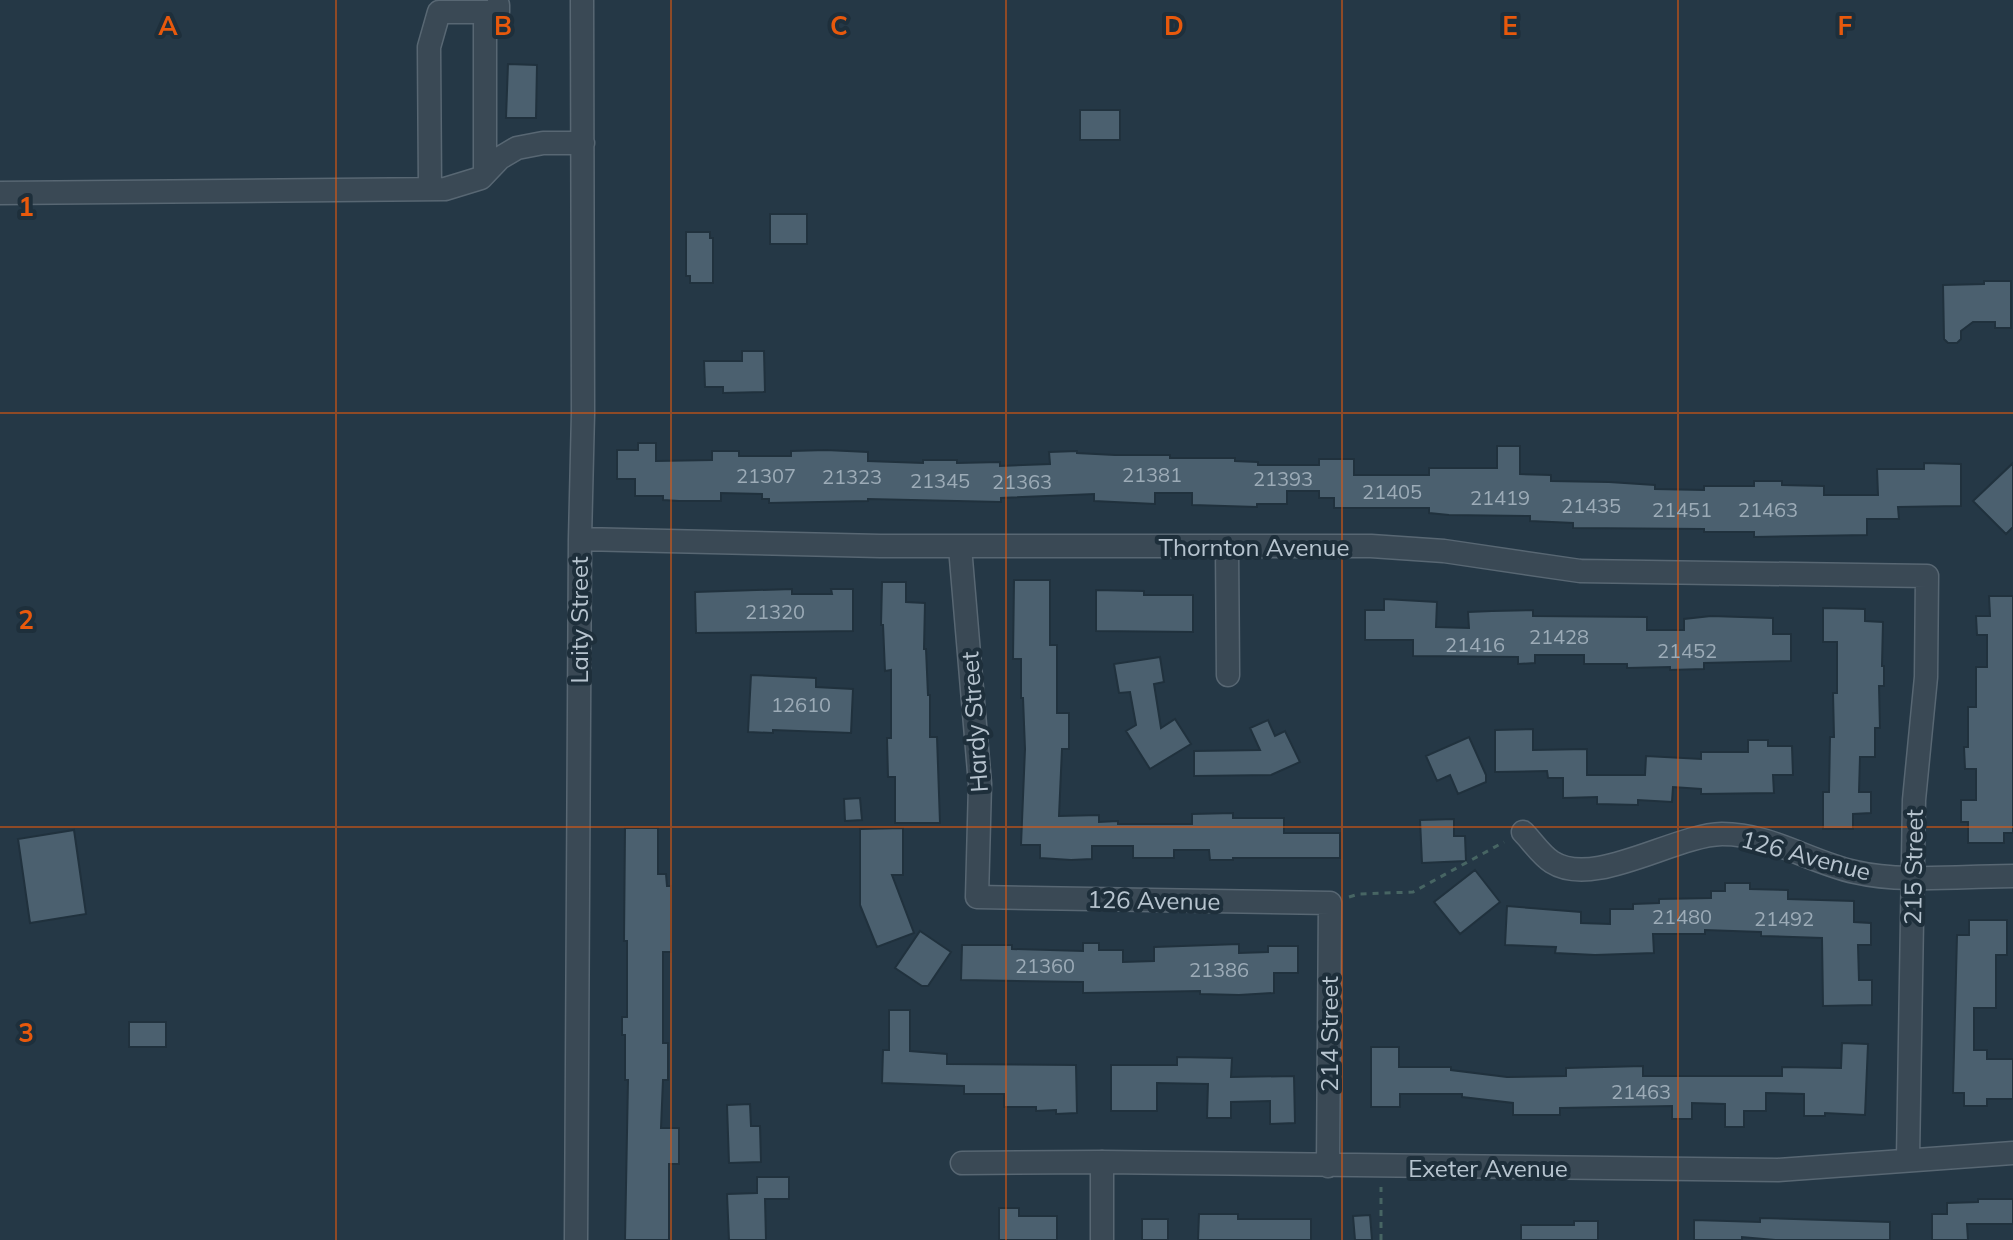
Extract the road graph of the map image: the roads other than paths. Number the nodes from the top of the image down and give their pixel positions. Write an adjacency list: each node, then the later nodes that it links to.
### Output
1 (582, 0): 3 (street, Laity Street)
2 (498, 6): 4 (street); 5 (street)
3 (583, 143): 4 (street); 7 (street, Laity Street)
4 (485, 173): 5 (street)
5 (430, 189): 6 (street)
6 (0, 193)
7 (580, 539): 8 (street, Thornton Avenue); 22 (street, Laity Street)
8 (960, 547): 9 (street, Thornton Avenue); 15 (street, Hardy Street)
9 (1227, 547): 10 (street, Thornton Avenue); 11 (street)
10 (1927, 576): 13 (street, 215 Street)
11 (1228, 675)
12 (1523, 832): 13 (street, 126 Avenue)
13 (1914, 876): 14 (street, 126 Avenue); 18 (street, 215 Street)
14 (2013, 876)
15 (977, 897): 16 (street, 126 Avenue)
16 (1330, 903): 21 (street, 214 Street)
17 (2013, 1153): 18 (street, Exeter Avenue)
18 (1908, 1159): 21 (street, Exeter Avenue)
19 (1102, 1162): 20 (street, Exeter Avenue); 21 (street, Exeter Avenue); 23 (street)
20 (962, 1163)
21 (1328, 1166)
22 (576, 1240)
23 (1102, 1240)

